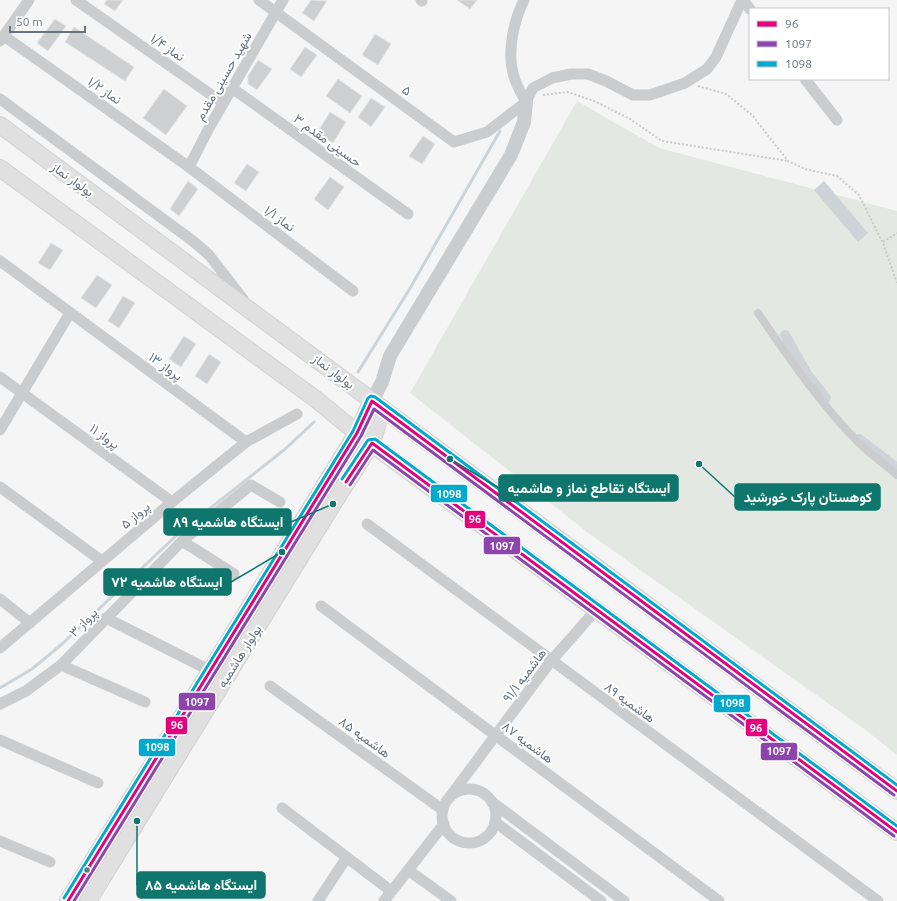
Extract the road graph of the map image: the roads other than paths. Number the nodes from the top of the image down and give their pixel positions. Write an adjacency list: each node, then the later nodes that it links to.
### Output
1 (29, 0): 9 (street)
2 (76, 0): 14 (street, نماز ۱/۴)
3 (259, 0): 8 (street)
4 (284, 0): 8 (street, شهید حسینی مقدم)
5 (524, 0): 13 (street)
6 (742, 0): 7 (street); 13 (street)
7 (749, 8)
8 (276, 13): 11 (street, شهید حسینی مقدم); 13 (street, ۵)
9 (2, 38): 17 (street, نماز ۱/۲)
10 (806, 80): 15 (street)
11 (232, 88): 14 (street, شهید حسینی مقدم); 19 (street, حسینی مقدم ۳)
12 (0, 99): 22 (street)
13 (526, 102): 27 (street)
14 (223, 103): 17 (street, شهید حسینی مقدم)
15 (837, 120)
16 (0, 125): 22 (main road, بولوار نماز)
17 (189, 167): 21 (street, نماز ۱/۱)
18 (0, 168): 30 (main road)
19 (408, 214)
20 (0, 261): 23 (street, پرواز ۱۳)
21 (353, 291)
22 (250, 308): 27 (main road, بولوار نماز)
23 (70, 313): 26 (street); 31 (street, پرواز ۱۳)
24 (758, 313): 33 (street)
25 (0, 377): 26 (street, پرواز ۱۱)
26 (22, 392): 29 (street); 35 (street, پرواز ۱۱)
27 (377, 405): 30 (main road, بولوار هاشمیه); 32 (main road, بولوار هاشمیه); 56 (main road, بولوار نماز)
28 (297, 414): 31 (street, پرواز ۵)
29 (0, 430)
30 (357, 433): 32 (main road); 49 (main road, بولوار هاشمیه)
31 (246, 442): 35 (street, پرواز ۵)
32 (372, 442): 43 (main road); 70 (main road, بولوار هاشمیه)
33 (897, 475)
34 (0, 487): 39 (street)
35 (172, 502): 39 (street, پرواز ۵)
36 (280, 502): 38 (street, پرواز ۳)
37 (367, 524): 47 (street, هاشمیه ۸۹)
38 (182, 541): 40 (street); 44 (street, پرواز ۳)
39 (102, 561): 45 (street, پرواز ۵)
40 (234, 574)
41 (0, 599): 45 (street)
42 (321, 606): 53 (street, هاشمیه ۸۷)
43 (596, 610): 47 (street, هاشمیه ۹۱/۱); 63 (main road)
44 (106, 618): 48 (street, پرواز ۳); 49 (street)
45 (30, 623): 46 (street, پرواز ۵)
46 (0, 648)
47 (551, 661): 53 (street, هاشمیه ۹۱/۱); 77 (street, هاشمیه ۸۹)
48 (61, 665): 51 (street); 52 (street, پرواز ۳)
49 (209, 670): 69 (main road, بولوار هاشمیه)
50 (270, 686): 60 (street, هاشمیه ۸۵)
51 (145, 702)
52 (0, 704)
53 (496, 735): 57 (street, هاشمیه ۹۱/۱); 76 (street, هاشمیه ۸۷)
54 (0, 740): 55 (street)
55 (98, 783)
56 (897, 791)
57 (450, 798): 58 (street); 60 (street)
58 (492, 802): 61 (street); 75 (street)
59 (282, 808): 65 (street)
60 (443, 810): 62 (street)
61 (495, 822): 62 (street); 74 (street)
62 (444, 824): 67 (street)
63 (897, 832)
64 (0, 841): 66 (street)
65 (347, 857): 68 (street); 71 (street)
66 (50, 862)
67 (408, 870): 68 (street); 73 (street)
68 (391, 891): 72 (street)
69 (68, 901)
70 (88, 901)
71 (318, 901)
72 (384, 901)
73 (451, 901)
74 (601, 901)
75 (624, 901)
76 (719, 901)
77 (878, 901)

